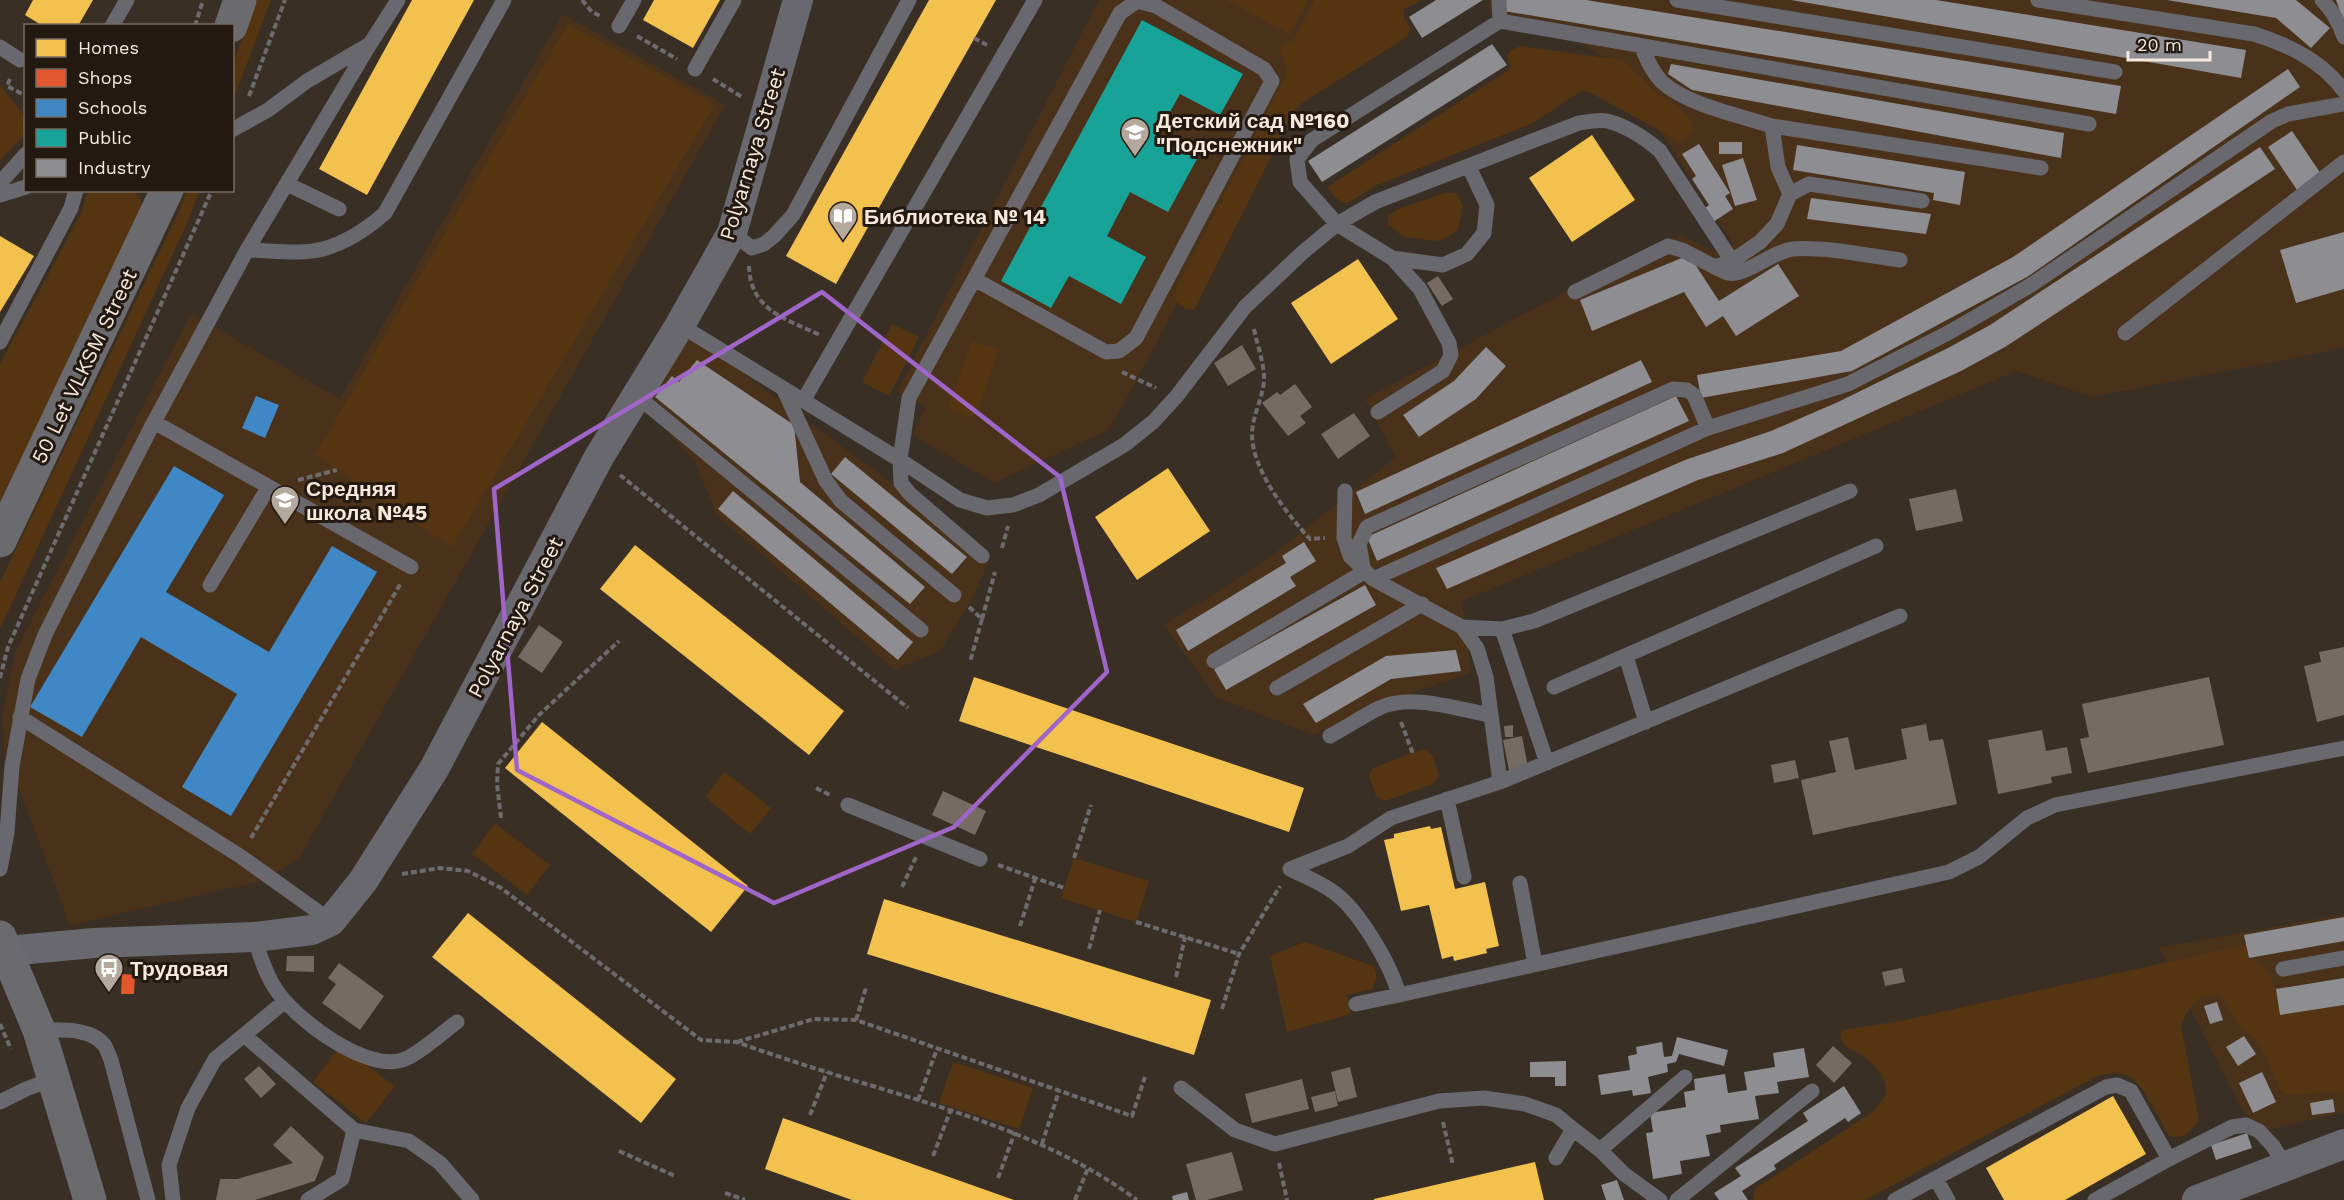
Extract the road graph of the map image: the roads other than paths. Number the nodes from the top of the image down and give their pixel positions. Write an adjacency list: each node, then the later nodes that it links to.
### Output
1 (127, 0): 15 (lane)
2 (240, 0): 16 (main road)
3 (398, 0): 19 (lane)
4 (504, 0): 45 (lane)
5 (634, 0): 17 (lane)
6 (734, 0): 23 (lane)
7 (798, 0): 44 (street, Polyarnaya Street)
8 (909, 0): 44 (lane)
9 (1035, 0): 57 (lane)
10 (1499, 0): 14 (lane)
11 (1677, 0): 24 (lane)
12 (2038, 0): 25 (lane)
13 (2322, 0): 18 (lane)
14 (1500, 21): 20 (lane); 43 (lane)
15 (113, 24)
16 (232, 24)
17 (620, 26)
18 (2344, 37)
19 (370, 44): 29 (lane); 35 (lane)
20 (1641, 46): 27 (lane); 28 (lane)
21 (0, 47): 22 (lane)
22 (20, 60)
23 (695, 69)
24 (2115, 72)
25 (2344, 91)
26 (2344, 104): 60 (lane)
27 (2089, 124)
28 (1772, 126): 33 (lane); 39 (lane)
29 (234, 130)
30 (24, 156): 34 (lane)
31 (2344, 162): 53 (lane)
32 (1469, 167): 43 (lane); 46 (lane); 48 (lane)
33 (2041, 168)
34 (0, 183)
35 (287, 184): 42 (lane); 45 (lane)
36 (24, 188): 40 (lane)
37 (75, 192): 54 (lane)
38 (166, 192): 65 (main road, 50 Let VLKSM Street)
39 (1790, 194): 41 (lane); 48 (lane)
40 (0, 195)
41 (1922, 201)
42 (339, 209)
43 (1337, 224): 46 (lane); 61 (lane)
44 (742, 241): 52 (street, Polyarnaya Street)
45 (247, 250): 59 (lane)
46 (1392, 258): 58 (lane)
47 (1900, 260): 49 (lane)
48 (1732, 261): 49 (lane)
49 (1715, 267): 51 (lane)
50 (976, 280): 50 (lane); 61 (lane)
51 (1575, 292)
52 (680, 325): 55 (lane); 56 (street, Polyarnaya Street)
53 (2125, 333)
54 (0, 342)
55 (783, 389): 57 (lane); 71 (lane)
56 (636, 396): 76 (lane); 94 (street, Polyarnaya Street)
57 (803, 401): 61 (lane)
58 (1378, 412)
59 (154, 422): 62 (lane); 82 (lane)
60 (1708, 428): 69 (lane); 69 (lane)
61 (900, 460): 67 (lane)
62 (268, 488): 68 (lane); 70 (lane)
63 (1345, 491): 69 (lane)
64 (1850, 491): 75 (lane)
65 (0, 541)
66 (1876, 546): 77 (lane)
67 (982, 556)
68 (411, 567)
69 (1369, 575): 72 (lane); 78 (lane)
70 (210, 585)
71 (954, 595)
72 (1422, 604): 74 (lane); 80 (lane)
73 (1900, 616): 83 (lane)
74 (1462, 627): 75 (lane); 81 (lane)
75 (1502, 629): 86 (lane)
76 (921, 630)
77 (1626, 656): 79 (lane); 83 (lane)
78 (1214, 661)
79 (1554, 687)
80 (1277, 688)
81 (1490, 716): 84 (lane); 87 (lane)
82 (20, 717): 91 (lane); 94 (lane)
83 (1646, 722): 86 (lane)
84 (1330, 736)
85 (2344, 748): 98 (lane)
86 (1547, 763): 87 (lane)
87 (1500, 782): 88 (lane)
88 (1447, 799): 92 (lane); 100 (lane)
89 (848, 805): 90 (lane)
90 (980, 859)
91 (0, 869)
92 (1464, 877)
93 (1520, 883): 98 (lane)
94 (331, 921): 95 (street)
95 (254, 938): 96 (street); 101 (lane)
96 (2, 947): 104 (main road)
97 (2344, 958): 99 (lane)
98 (1535, 964): 100 (lane)
99 (2283, 969)
100 (1399, 995): 102 (lane)
101 (284, 1002): 103 (lane); 105 (lane)
102 (1356, 1004)
103 (457, 1022)
104 (39, 1030): 107 (main road); 120 (lane)
105 (244, 1035): 112 (lane); 121 (lane)
106 (1685, 1077): 114 (lane)
107 (54, 1079): 110 (lane); 119 (main road)
108 (1181, 1088): 111 (lane)
109 (1812, 1091): 125 (lane)
110 (0, 1102)
111 (1573, 1128): 114 (lane); 115 (lane)
112 (354, 1130): 122 (lane); 123 (lane)
113 (2344, 1144): 117 (street)
114 (1600, 1150): 124 (lane)
115 (1556, 1158)
116 (2169, 1159): 117 (lane); 118 (lane); 128 (lane)
117 (2286, 1167): 129 (street)
118 (1936, 1179): 126 (lane); 127 (lane)
119 (90, 1200)
120 (148, 1200)
121 (173, 1200)
122 (308, 1200)
123 (472, 1200)
124 (1660, 1200)
125 (1677, 1200)
126 (1895, 1200)
127 (1948, 1200)
128 (2095, 1200)
129 (2197, 1200)

